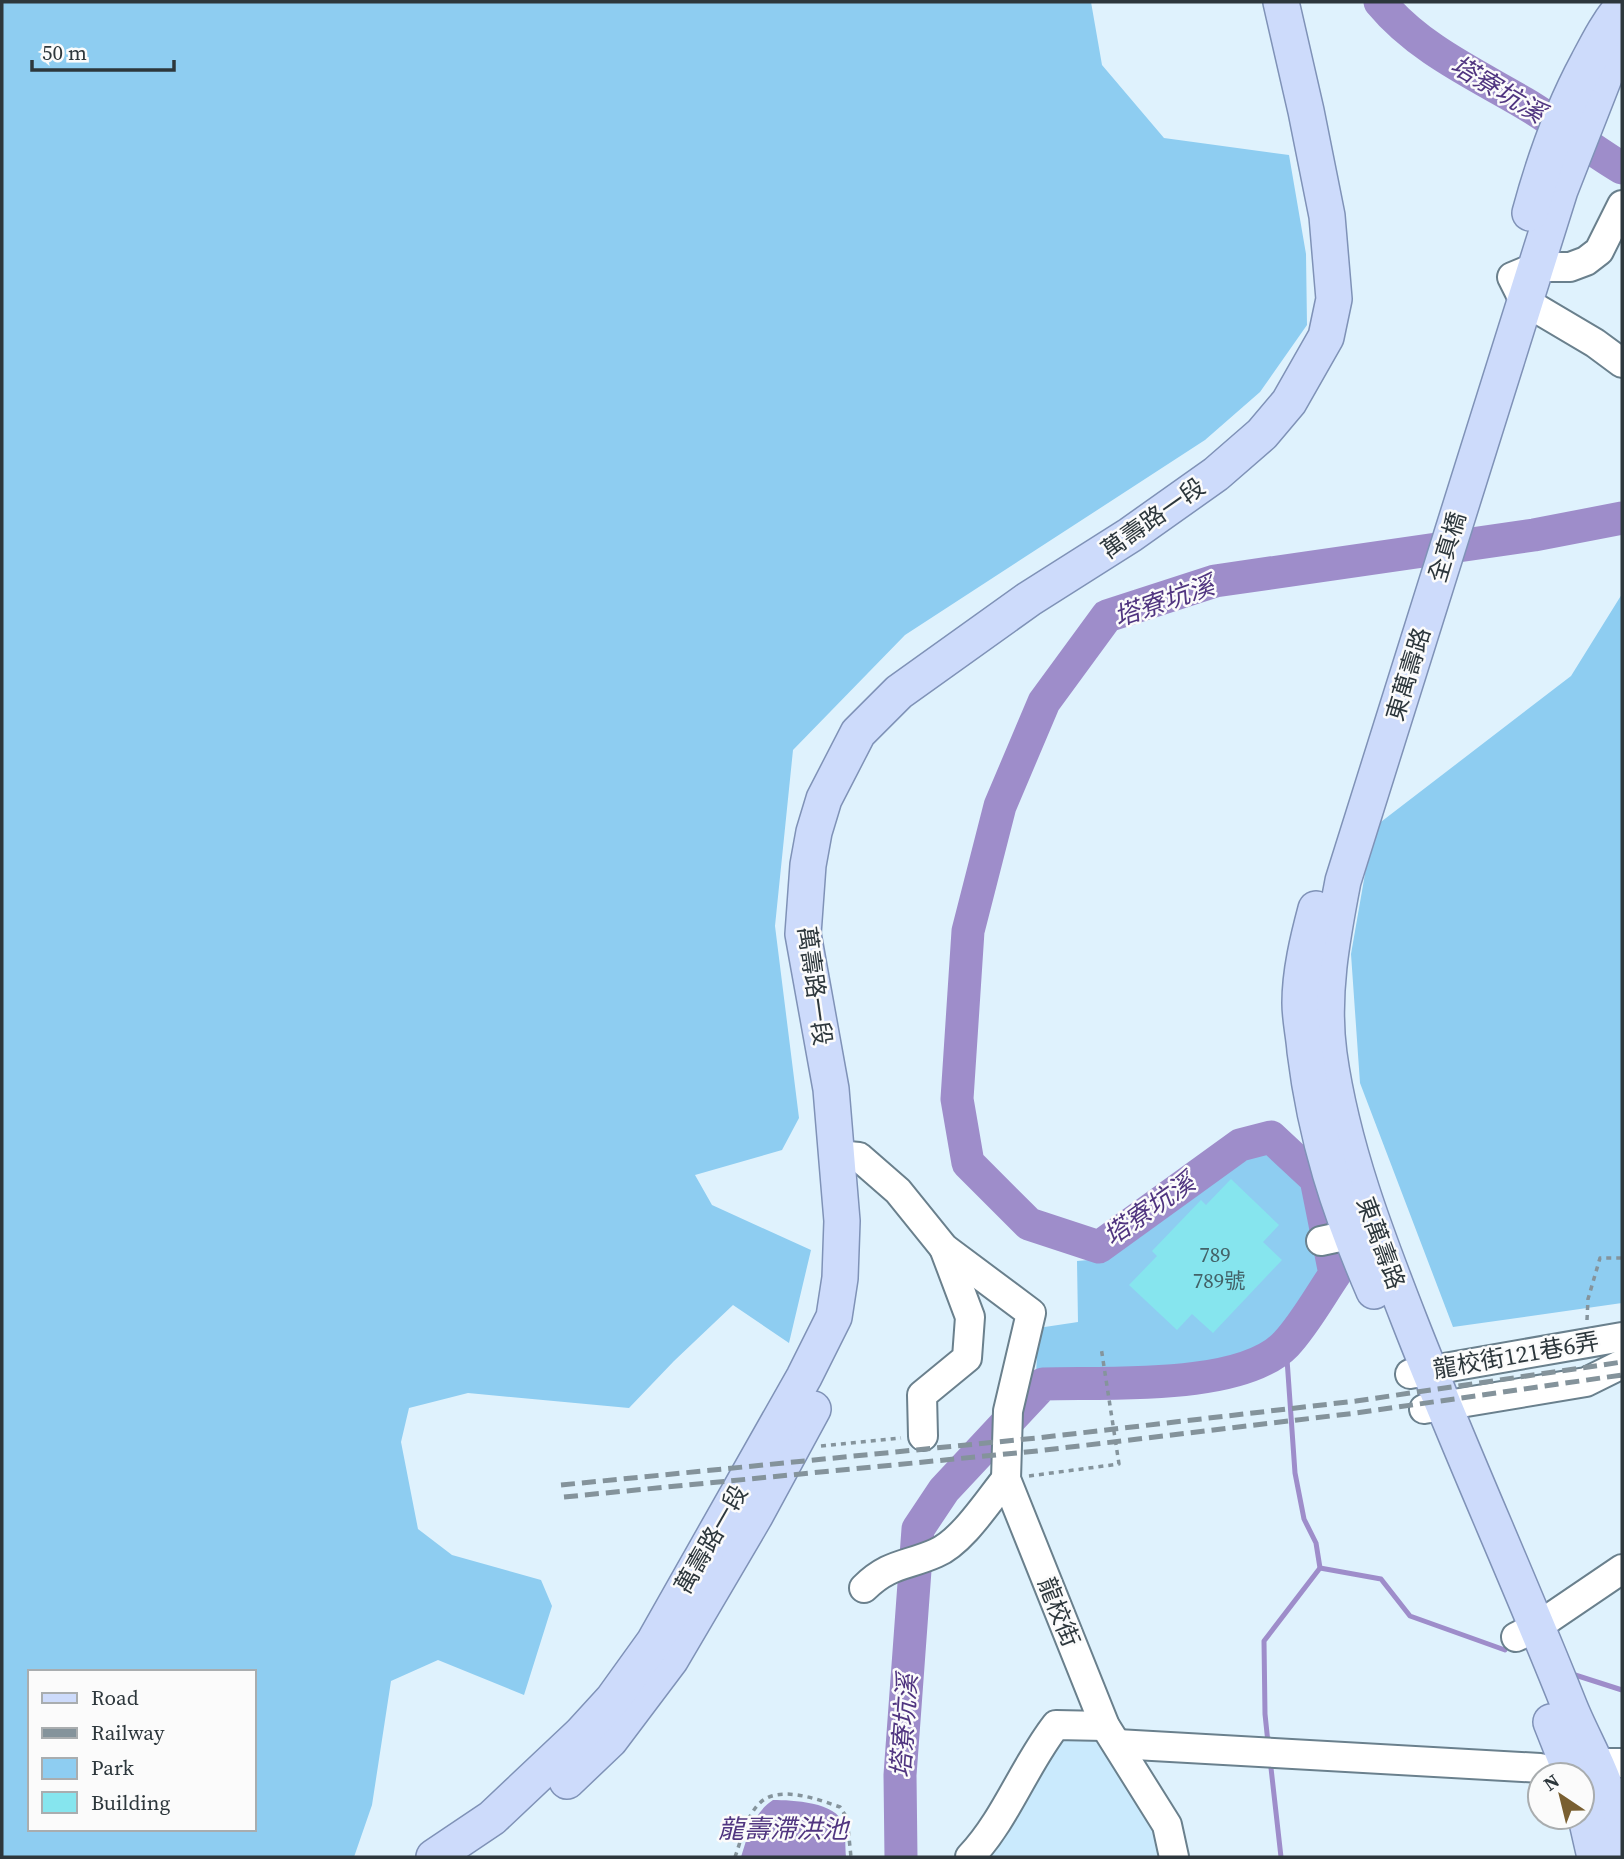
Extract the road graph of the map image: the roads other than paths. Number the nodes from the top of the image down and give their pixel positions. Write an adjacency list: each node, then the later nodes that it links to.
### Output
1 (1281, 2): 10 (main road, 萬壽路一段)
2 (1302, 2): 10 (main road, 萬壽路一段)
3 (1622, 7): 5 (main road)
4 (1622, 47): 5 (main road)
5 (1582, 98): 7 (main road)
6 (1622, 205): 7 (street)
7 (1524, 282): 8 (street); 9 (main road, 全真橋); 9 (main road, 全真橋)
8 (1622, 363)
9 (1414, 616): 14 (main road, 東萬壽路)
10 (848, 1156): 11 (street, 龍校街); 26 (main road, 萬壽路一段); 27 (main road, 萬壽路一段)
11 (944, 1248): 16 (street); 17 (street, 龍校街)
12 (1622, 1337): 14 (street, 龍校街121巷6弄)
13 (1622, 1364): 15 (street)
14 (1419, 1372): 15 (main road, 東萬壽路)
15 (1433, 1408): 20 (main road, 東萬壽路)
16 (923, 1436)
17 (1006, 1479): 19 (street); 21 (street, 龍校街)
18 (1622, 1569): 20 (street)
19 (864, 1588)
20 (1527, 1632): 22 (main road, 東萬壽路); 25 (main road, 東萬壽路)
21 (1111, 1735): 23 (street); 28 (street); 29 (street, 龍校街)
22 (1554, 1761)
23 (1526, 1769)
24 (1589, 1831): 30 (main road)
25 (1622, 1846)
26 (434, 1857)
27 (476, 1857)
28 (970, 1857)
29 (1174, 1857)
30 (1595, 1857)

